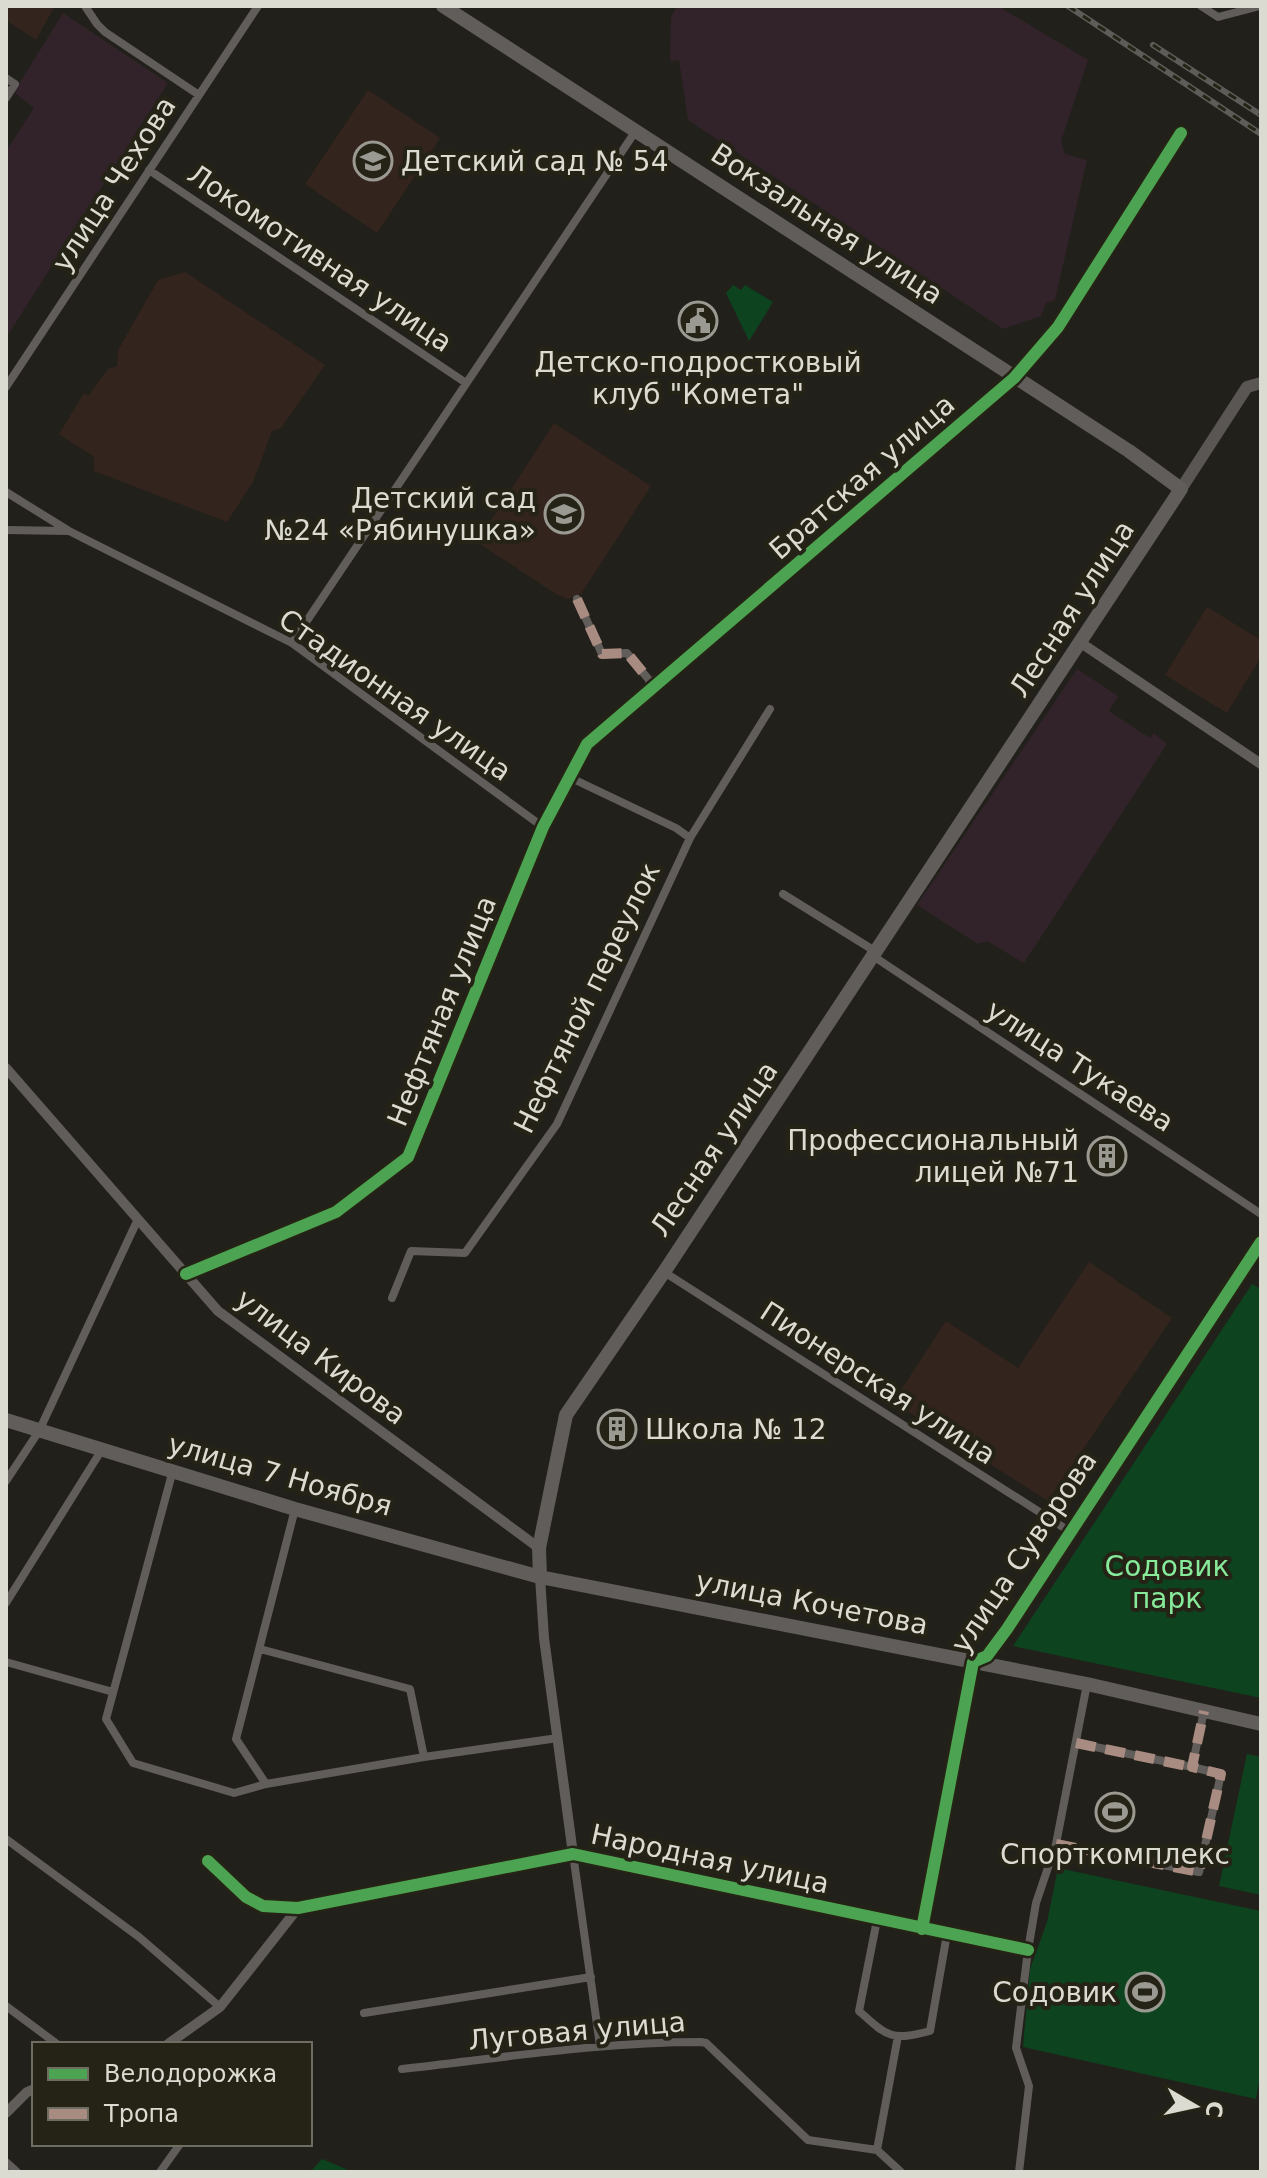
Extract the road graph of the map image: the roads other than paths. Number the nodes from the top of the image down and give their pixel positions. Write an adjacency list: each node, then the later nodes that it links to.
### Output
1 (85, 6): 7 (street)
2 (258, 6): 7 (street, улица Чехова)
3 (443, 6): 9 (main road, Вокзальная улица)
4 (1201, 6): 5 (street)
5 (1260, 6)
6 (6, 78): 8 (street)
7 (199, 95): 11 (street, улица Чехова)
8 (6, 98)
9 (635, 132): 12 (main road, Вокзальная улица); 13 (street)
10 (1181, 133): 12 (street, Братская улица)
11 (149, 170): 13 (street, Локомотивная улица); 15 (street, улица Чехова)
12 (1014, 378): 16 (main road, Вокзальная улица); 23 (street, Братская улица)
13 (466, 383): 21 (street)
14 (1260, 383): 16 (main road, Лесная улица)
15 (6, 387)
16 (1181, 489): 22 (main road, Лесная улица)
17 (6, 492): 19 (street, Стадионная улица)
18 (6, 530): 19 (street)
19 (69, 531): 21 (street, Стадионная улица)
20 (577, 599): 23 (street)
21 (292, 643): 27 (street, Стадионная улица)
22 (1081, 643): 25 (street); 30 (main road, Лесная улица)
23 (654, 686): 26 (street, Братская улица)
24 (770, 709): 28 (street, Нефтяной переулок)
25 (1261, 764)
26 (569, 777): 27 (street, Братская улица); 28 (street)
27 (543, 827): 36 (street, Нефтяная улица)
28 (690, 838): 37 (street, Нефтяной переулок)
29 (783, 894): 30 (street, улица Тукаева)
30 (873, 956): 32 (street, улица Тукаева); 35 (main road, Лесная улица)
31 (6, 1068): 33 (street, улица Кирова)
32 (1261, 1214)
33 (138, 1219): 36 (street, улица Кирова); 39 (street)
34 (1261, 1242): 44 (street, улица Суворова)
35 (664, 1272): 44 (street, Пионерская улица); 45 (main road, Лесная улица)
36 (186, 1274): 45 (street, улица Кирова)
37 (392, 1298)
38 (6, 1420): 39 (main road, улица 7 Ноября)
39 (39, 1431): 40 (main road, улица 7 Ноября); 42 (street)
40 (101, 1451): 41 (main road, улица 7 Ноября); 47 (street)
41 (173, 1470): 43 (main road, улица 7 Ноября); 53 (street)
42 (6, 1481)
43 (295, 1509): 46 (main road, улица 7 Ноября); 48 (street)
44 (1069, 1531): 49 (street, улица Суворова)
45 (539, 1548): 46 (main road, Лесная улица)
46 (540, 1577): 51 (main road, улица Кочетова); 56 (street, Лесная улица)
47 (6, 1603)
48 (260, 1649): 58 (street); 60 (street)
49 (992, 1661): 51 (main road, улица Кочетова); 52 (main road, улица Кочетова)
50 (6, 1662): 53 (street)
51 (973, 1662): 67 (street, улица Суворова)
52 (1087, 1684): 54 (main road, улица Кочетова); 57 (street)
53 (113, 1692): 60 (street)
54 (1204, 1711): 55 (main road, улица Кочетова); 59 (street)
55 (1261, 1724)
56 (558, 1738): 58 (street); 63 (street, Лесная улица)
57 (1076, 1743): 59 (street); 62 (street)
58 (424, 1757): 60 (street)
59 (1192, 1767): 62 (street)
60 (266, 1784)
61 (6, 1839): 72 (street)
62 (1056, 1844): 69 (street)
63 (573, 1854): 65 (street, Народная улица); 66 (street, Народная улица); 70 (street, Лесная улица)
64 (208, 1861): 65 (street, Народная улица)
65 (298, 1908): 72 (street)
66 (877, 1920): 67 (street, Народная улица); 74 (street)
67 (922, 1929): 68 (street, Народная улица)
68 (947, 1934): 69 (street, Народная улица); 74 (street)
69 (1028, 1950): 87 (street)
70 (591, 1977): 73 (street); 77 (street, Лесная улица)
71 (6, 2006): 75 (street)
72 (220, 2007): 76 (street)
73 (364, 2013)
74 (898, 2036): 82 (street)
75 (54, 2042)
76 (171, 2042)
77 (600, 2046): 78 (street, Луговая улица); 82 (street, Луговая улица)
78 (402, 2069)
79 (32, 2090): 80 (street)
80 (6, 2113)
81 (179, 2146): 85 (street)
82 (877, 2150): 86 (street)
83 (6, 2162): 84 (street)
84 (17, 2172)
85 (160, 2172)
86 (901, 2172)
87 (1019, 2172)

